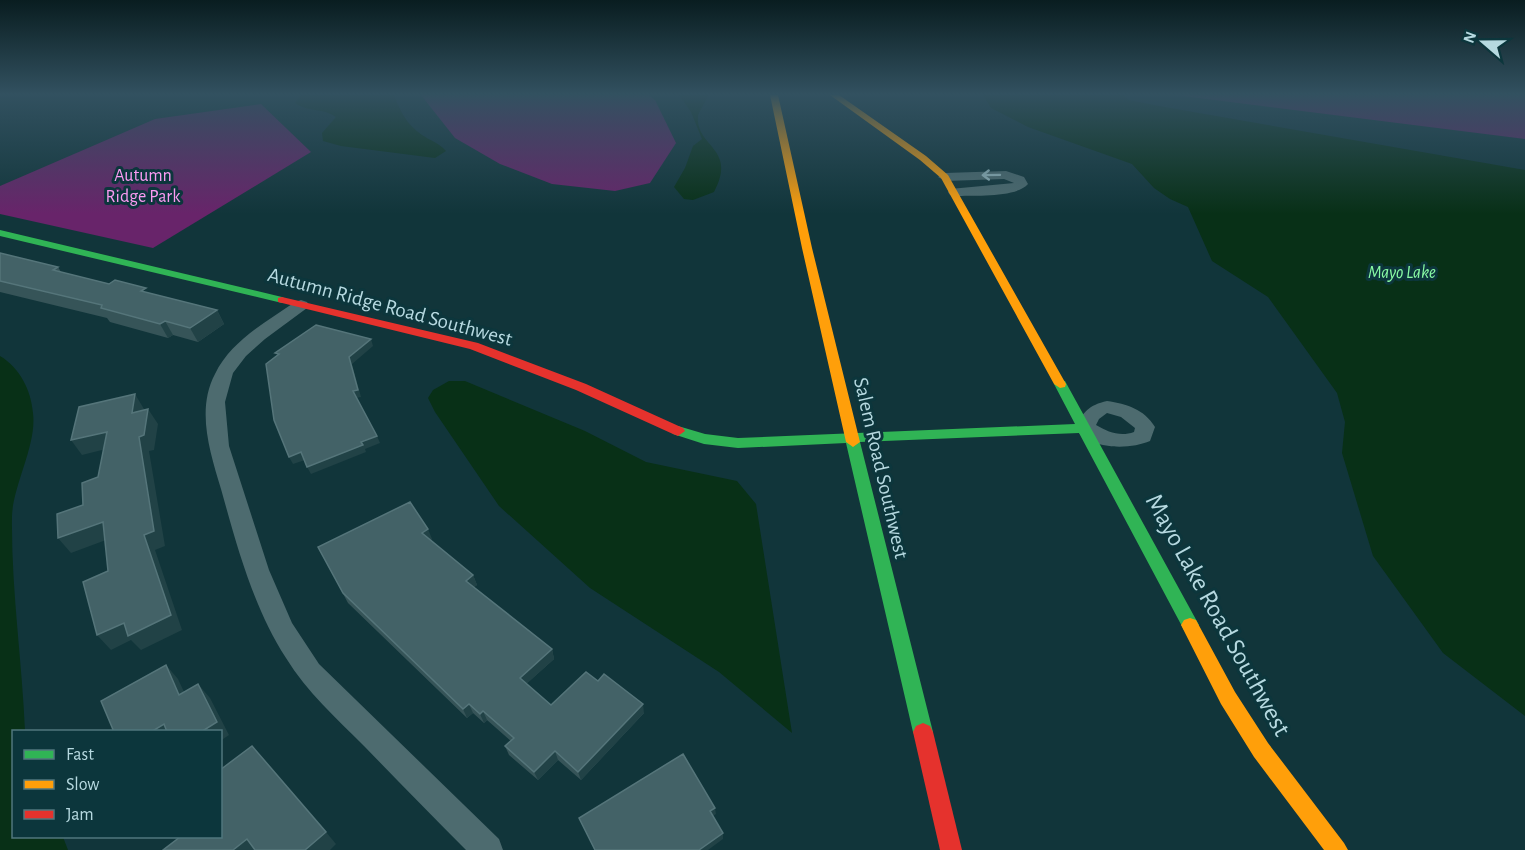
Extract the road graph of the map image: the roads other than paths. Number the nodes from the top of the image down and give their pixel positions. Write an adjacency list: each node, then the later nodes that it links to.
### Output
1 (783, 135): 8 (street, Salem Road Southwest)
2 (890, 135): 3 (street, Mayo Lake Road Southwest)
3 (945, 177): 4 (street, Mayo Lake Road Southwest); 4 (street, one-way to 3)
4 (955, 192): 7 (street, Mayo Lake Road Southwest)
5 (0, 233): 6 (street, Autumn Ridge Road Southwest)
6 (302, 305): 8 (street, Autumn Ridge Road Southwest); 9 (street)
7 (1084, 428): 8 (street, Autumn Ridge Road Southwest); 11 (street, Mayo Lake Road Southwest)
8 (853, 439): 10 (street, Salem Road Southwest)
9 (488, 850)
10 (951, 850)
11 (1336, 850)

